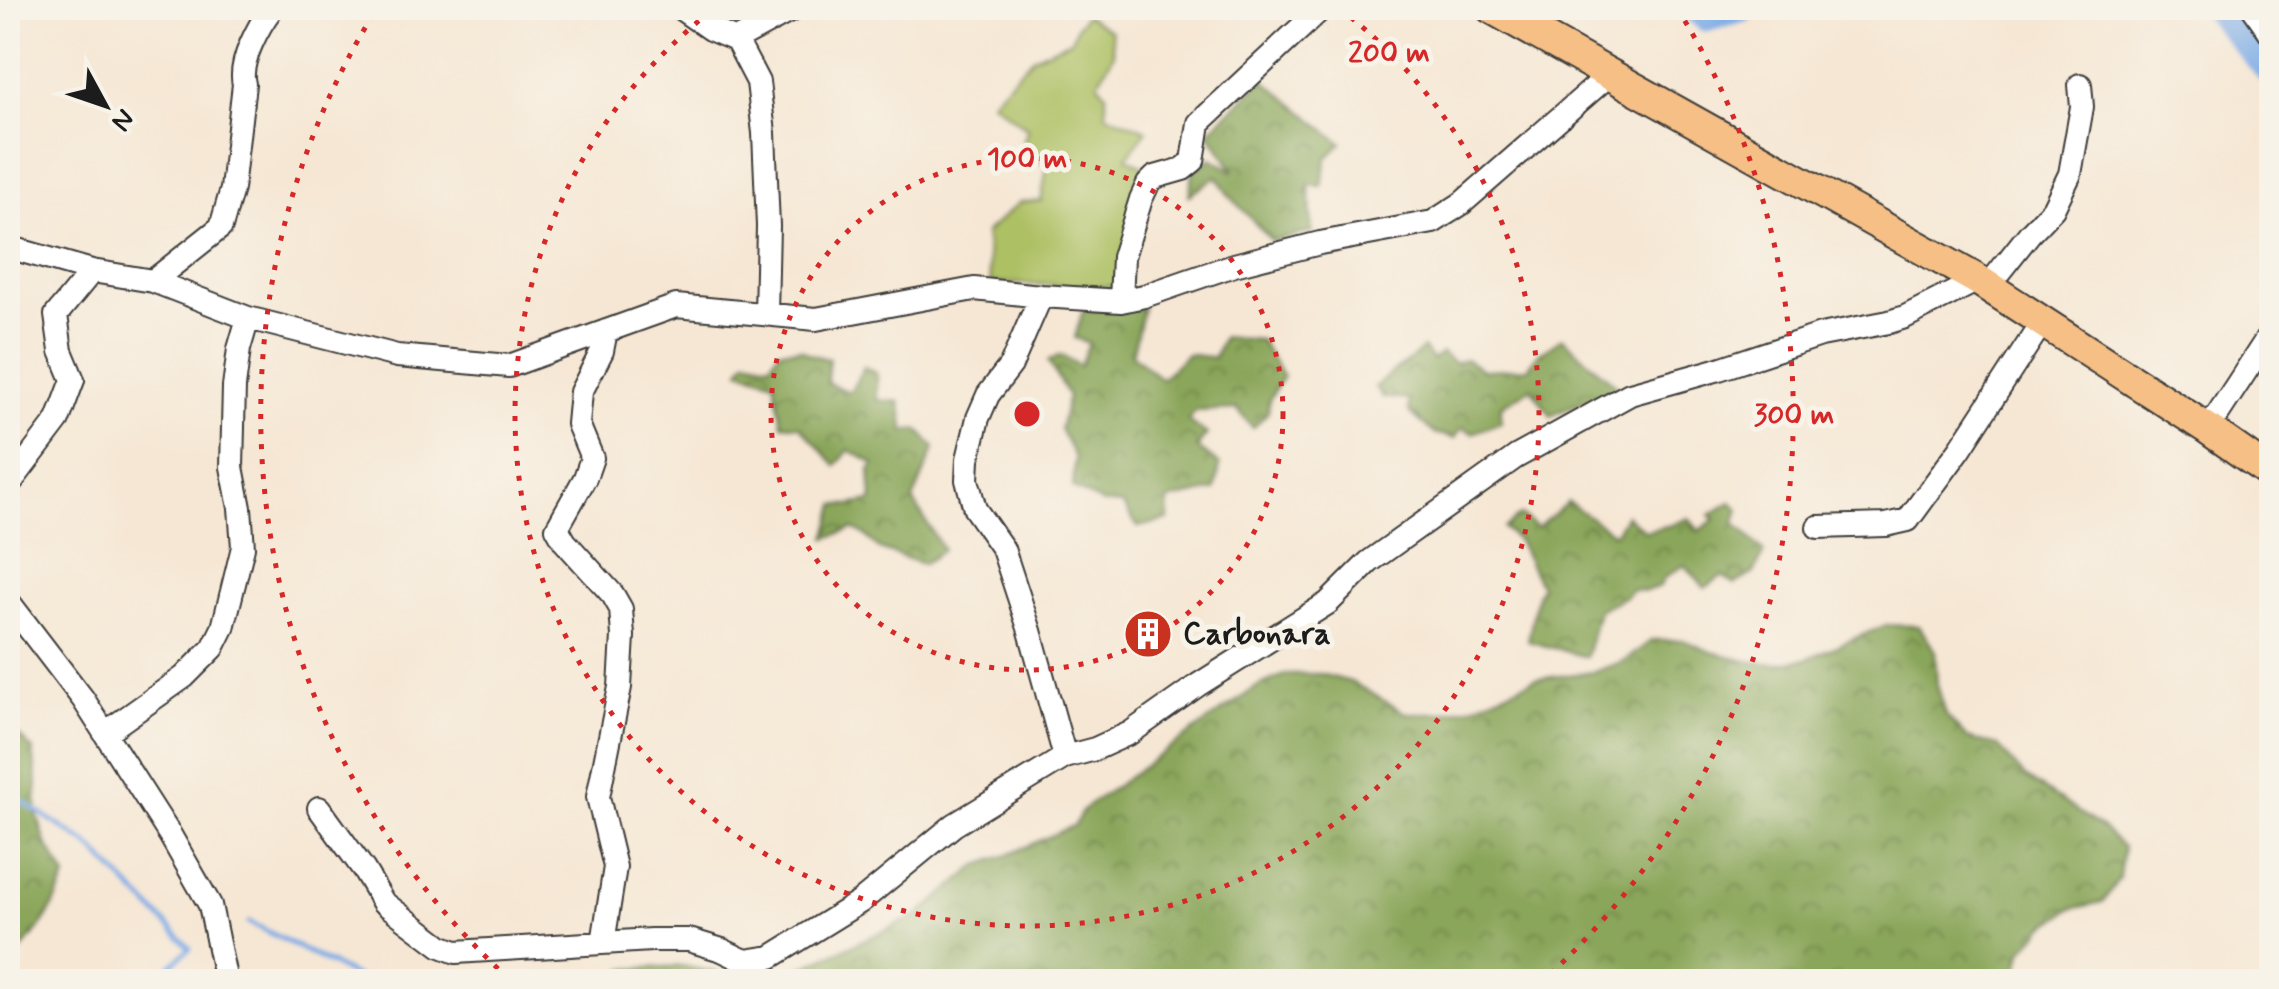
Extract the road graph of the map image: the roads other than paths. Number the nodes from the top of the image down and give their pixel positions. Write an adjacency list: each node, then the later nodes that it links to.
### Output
1 (272, 8): 13 (street)
2 (680, 8): 8 (street)
3 (795, 8): 8 (street)
4 (1322, 8): 16 (street)
5 (1490, 8): 9 (main road)
6 (2253, 8): 7 (street)
7 (2272, 36)
8 (736, 40): 17 (street)
9 (1609, 75): 14 (main road); 16 (street)
10 (2080, 85): 14 (street)
11 (8, 247): 12 (street)
12 (92, 271): 13 (street); 24 (street)
13 (152, 281): 18 (street)
14 (1983, 283): 19 (main road); 28 (street)
15 (1040, 296): 16 (street); 17 (street); 28 (street)
16 (1121, 301)
17 (766, 314): 20 (street)
18 (248, 318): 20 (street); 27 (street)
19 (2043, 321): 22 (main road); 25 (street)
20 (606, 331): 30 (street)
21 (2272, 331): 22 (street)
22 (2208, 429): 23 (main road)
23 (2272, 474)
24 (8, 486)
25 (1818, 526)
26 (8, 601): 27 (street)
27 (106, 733): 31 (street)
28 (1065, 757): 30 (street)
29 (319, 808): 30 (street)
30 (602, 943)
31 (226, 982)

